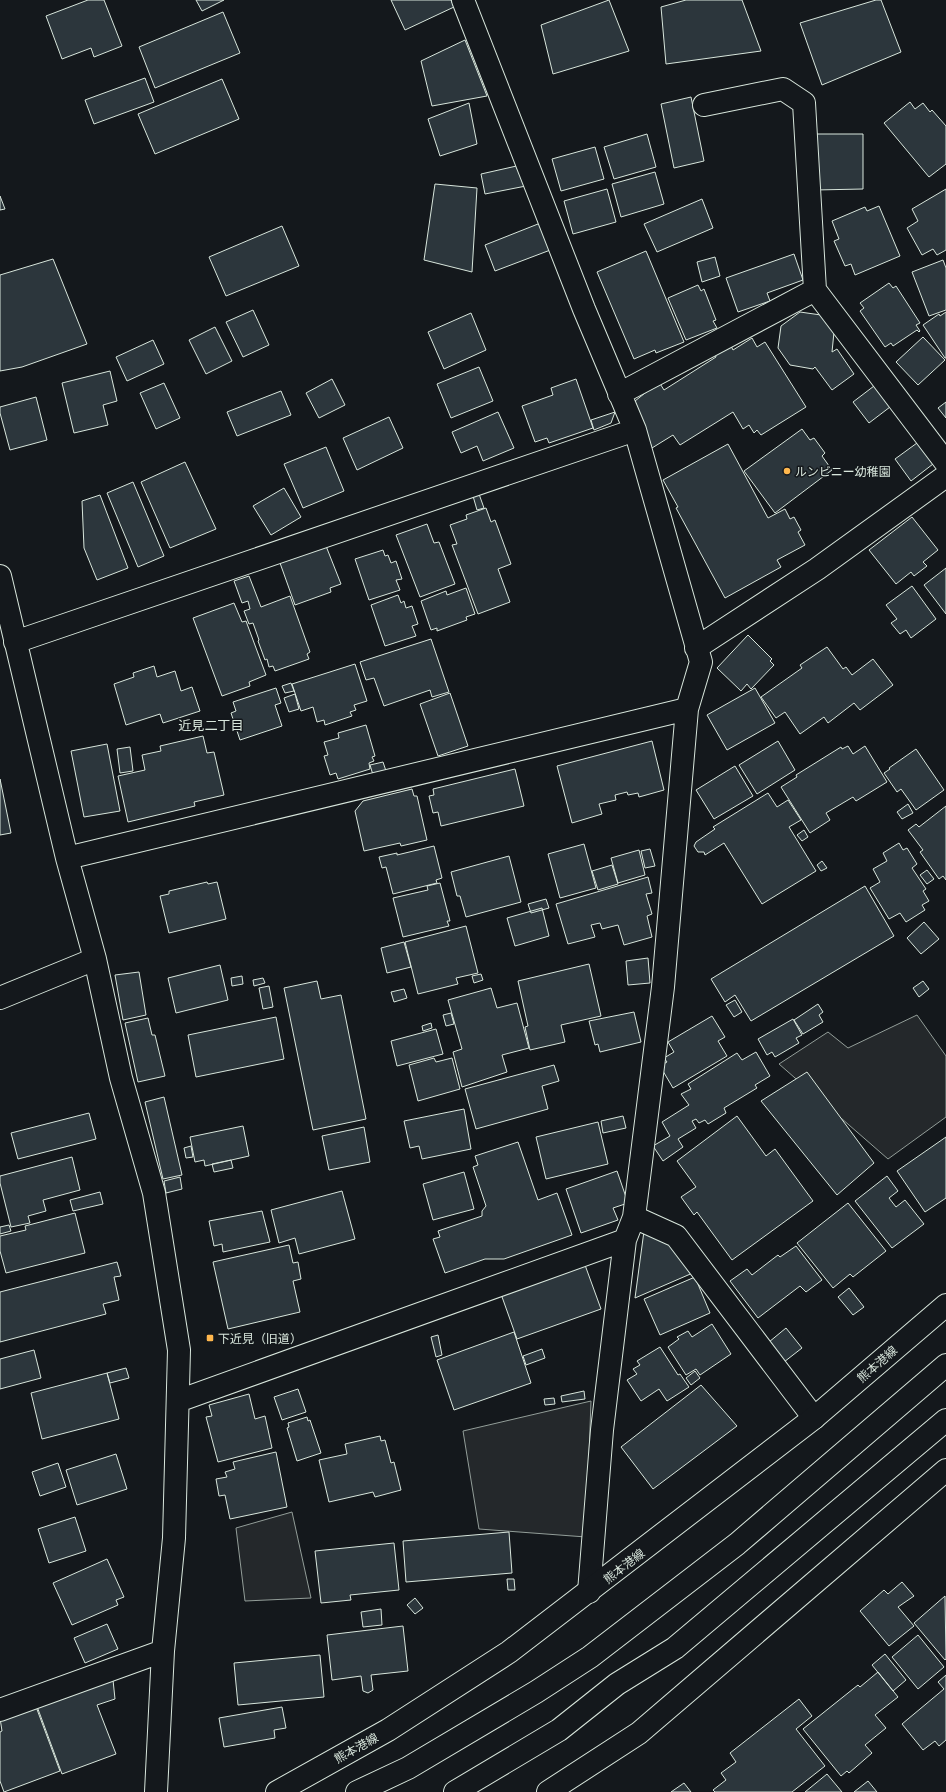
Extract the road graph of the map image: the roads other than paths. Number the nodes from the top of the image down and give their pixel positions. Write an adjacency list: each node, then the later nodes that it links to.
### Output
1 (463, 0): 4 (street)
2 (704, 105): 3 (street)
3 (815, 290): 4 (street); 6 (street)
4 (619, 394): 5 (street)
5 (635, 430): 9 (street); 10 (street)
6 (946, 463)
7 (946, 476): 10 (street)
8 (0, 576): 9 (street)
9 (15, 642): 12 (street)
10 (696, 648): 11 (street)
11 (686, 709): 12 (street); 15 (street)
12 (67, 858): 13 (street)
13 (95, 959): 14 (street); 19 (street)
14 (0, 998)
15 (634, 1217): 16 (street); 20 (street)
16 (625, 1240): 19 (street); 23 (street)
17 (946, 1305): 20 (street, 熊本港線)
18 (946, 1365): 28 (street)
19 (178, 1401): 24 (street)
20 (814, 1418): 23 (street, 熊本港線)
21 (946, 1420): 29 (street)
22 (946, 1470): 30 (street)
23 (590, 1592): 27 (street, 熊本港線)
24 (163, 1651): 25 (street); 26 (street)
25 (0, 1710)
26 (156, 1792)
27 (277, 1792)
28 (358, 1792)
29 (455, 1792)
30 (548, 1792)

